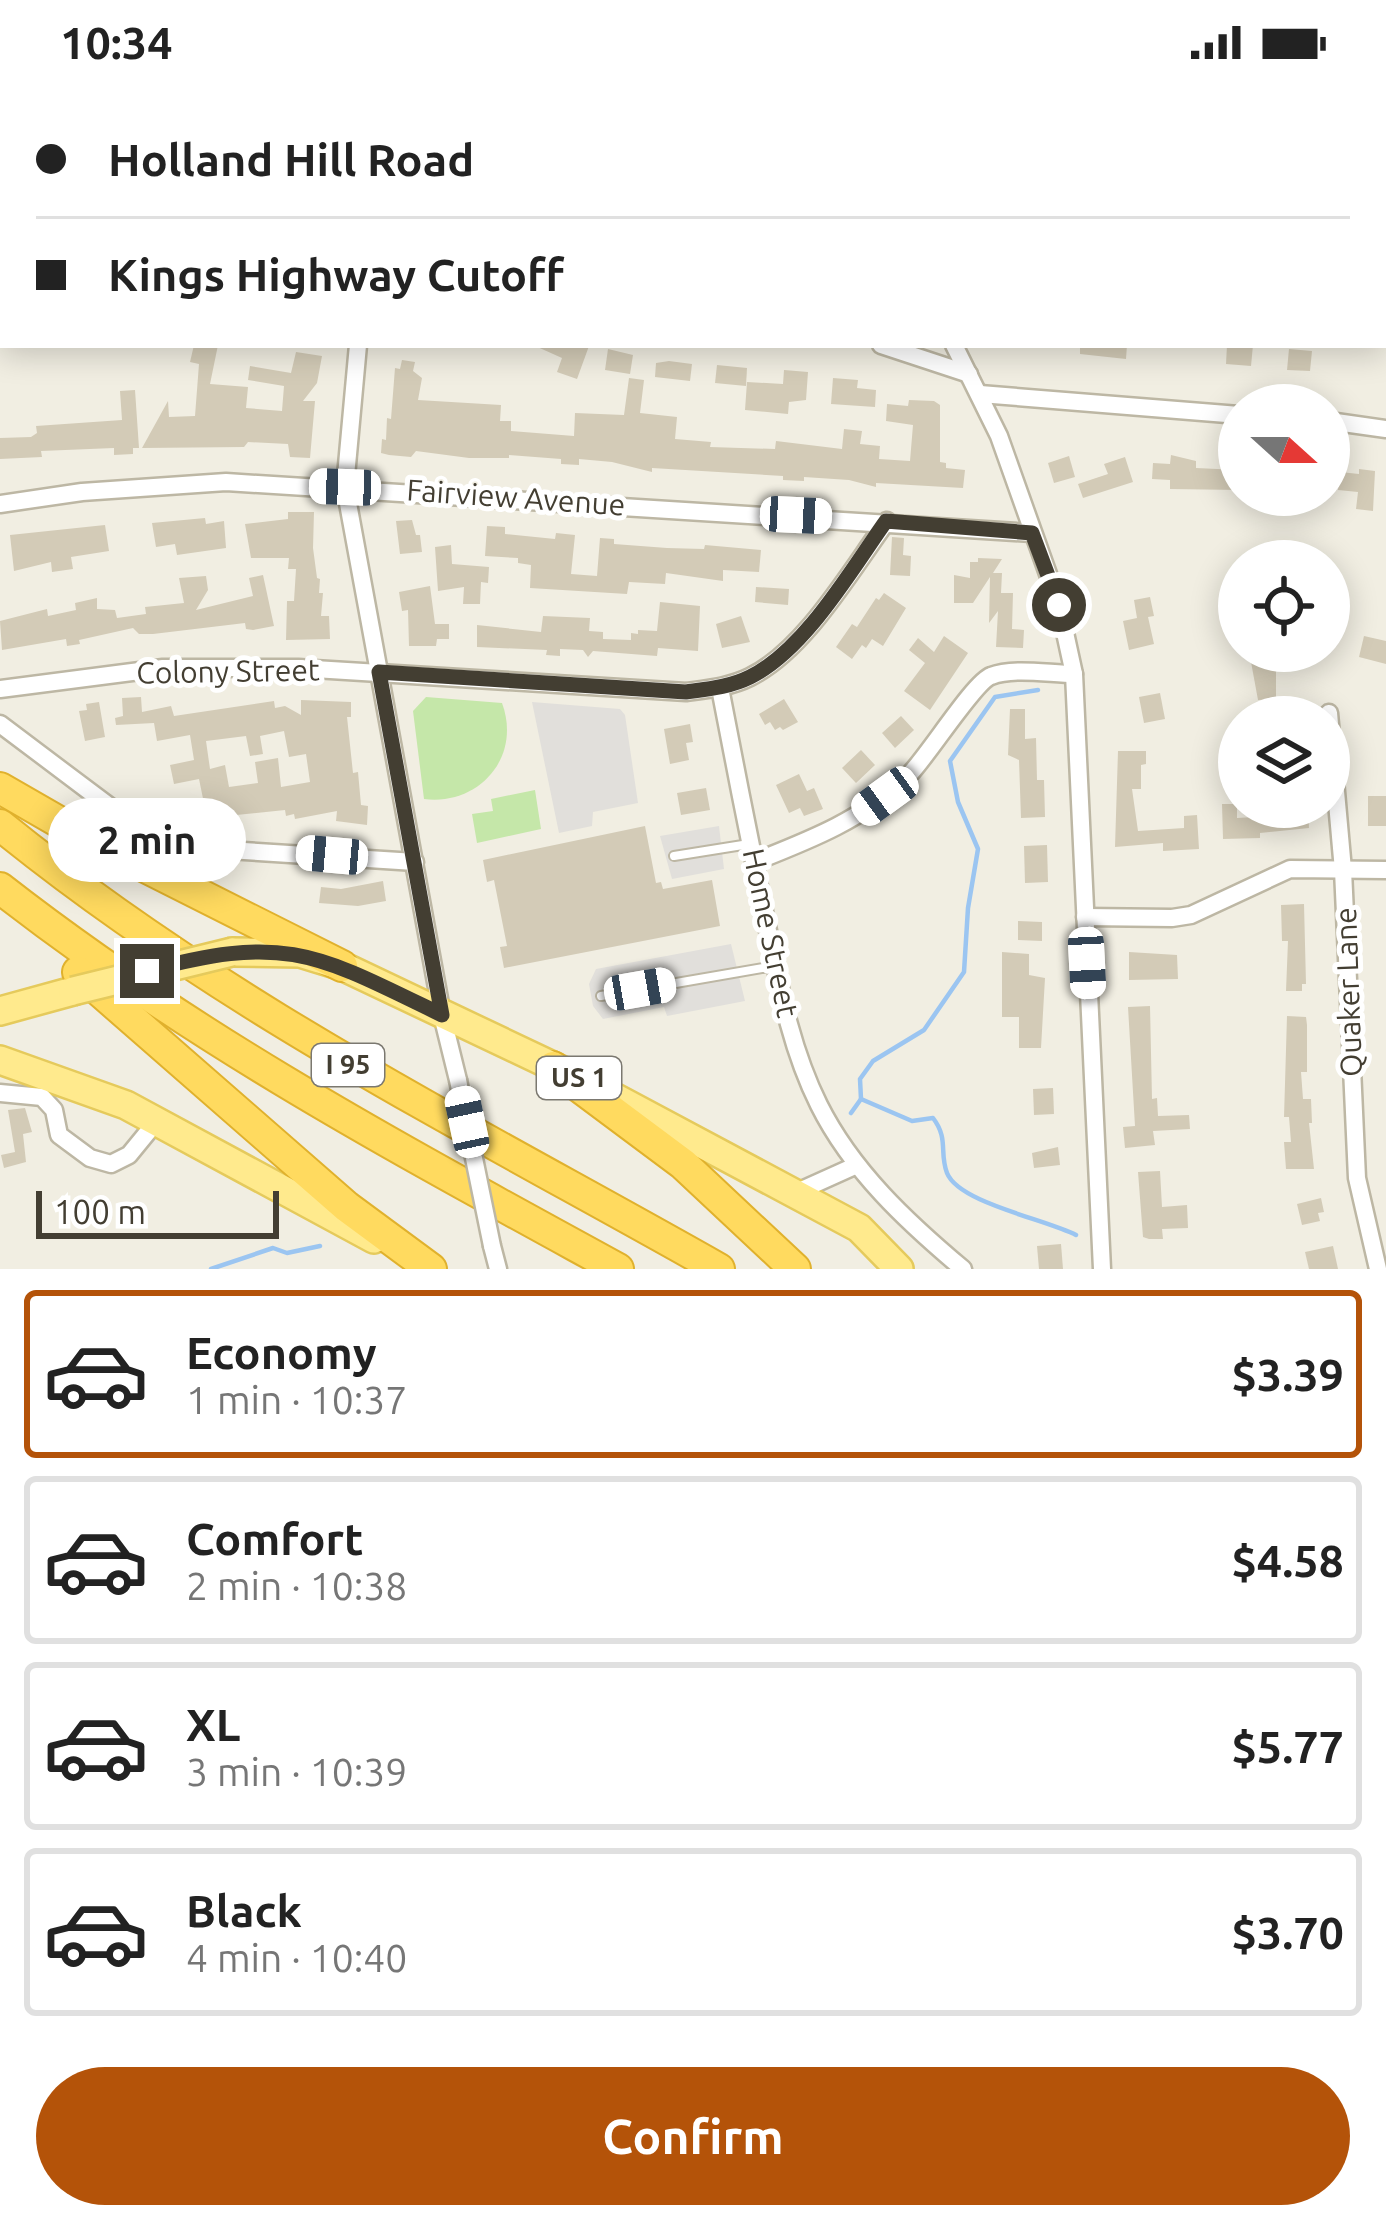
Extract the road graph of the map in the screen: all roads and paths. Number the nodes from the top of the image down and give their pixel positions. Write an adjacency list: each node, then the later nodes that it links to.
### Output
1 (358, 348): 9 (street)
2 (889, 348): 4 (street)
3 (956, 348): 4 (street)
4 (969, 374): 5 (street)
5 (980, 394): 6 (street); 12 (street)
6 (1218, 414)
7 (1350, 424): 8 (street)
8 (1386, 429)
9 (345, 487): 10 (street, Fairview Avenue); 11 (street, Fairview Avenue); 13 (street)
10 (0, 504)
11 (886, 521): 12 (street, Fairview Avenue); 15 (street, Colony Street)
12 (1032, 533): 14 (street)
13 (379, 672): 15 (street, Colony Street); 16 (street, Colony Street); 23 (street)
14 (1074, 674): 21 (street); 28 (street)
15 (720, 688): 21 (street, Home Street)
16 (0, 689)
17 (0, 724): 23 (street)
18 (0, 788): 29 (highway)
19 (0, 825): 44 (highway, I 95)
20 (1339, 828): 24 (street, Quaker Lane)
21 (752, 853): 22 (lane); 30 (street, Home Street)
22 (674, 856)
23 (415, 862): 33 (street)
24 (1343, 870): 25 (street); 28 (street); 48 (street, Quaker Lane)
25 (1386, 870)
26 (0, 888): 43 (highway, I 95)
27 (0, 898): 41 (highway)
28 (1085, 917): 47 (street)
29 (342, 966): 32 (main road, US 1, bridge); 33 (main road, US 1)
30 (776, 966): 31 (lane); 38 (street, Home Street)
31 (601, 996)
32 (0, 1011)
33 (442, 1015): 35 (main road, US 1); 42 (street, bridge)
34 (0, 1060): 37 (main road)
35 (554, 1067): 39 (main road, US 1); 45 (highway)
36 (0, 1093): 37 (street)
37 (156, 1122): 41 (main road)
38 (857, 1166): 39 (street); 40 (street, Home Street)
39 (797, 1192): 46 (main road, US 1)
40 (960, 1268)
41 (430, 1269)
42 (498, 1269)
43 (618, 1269)
44 (719, 1269)
45 (795, 1269)
46 (898, 1269)
47 (1102, 1269)
48 (1378, 1269)

